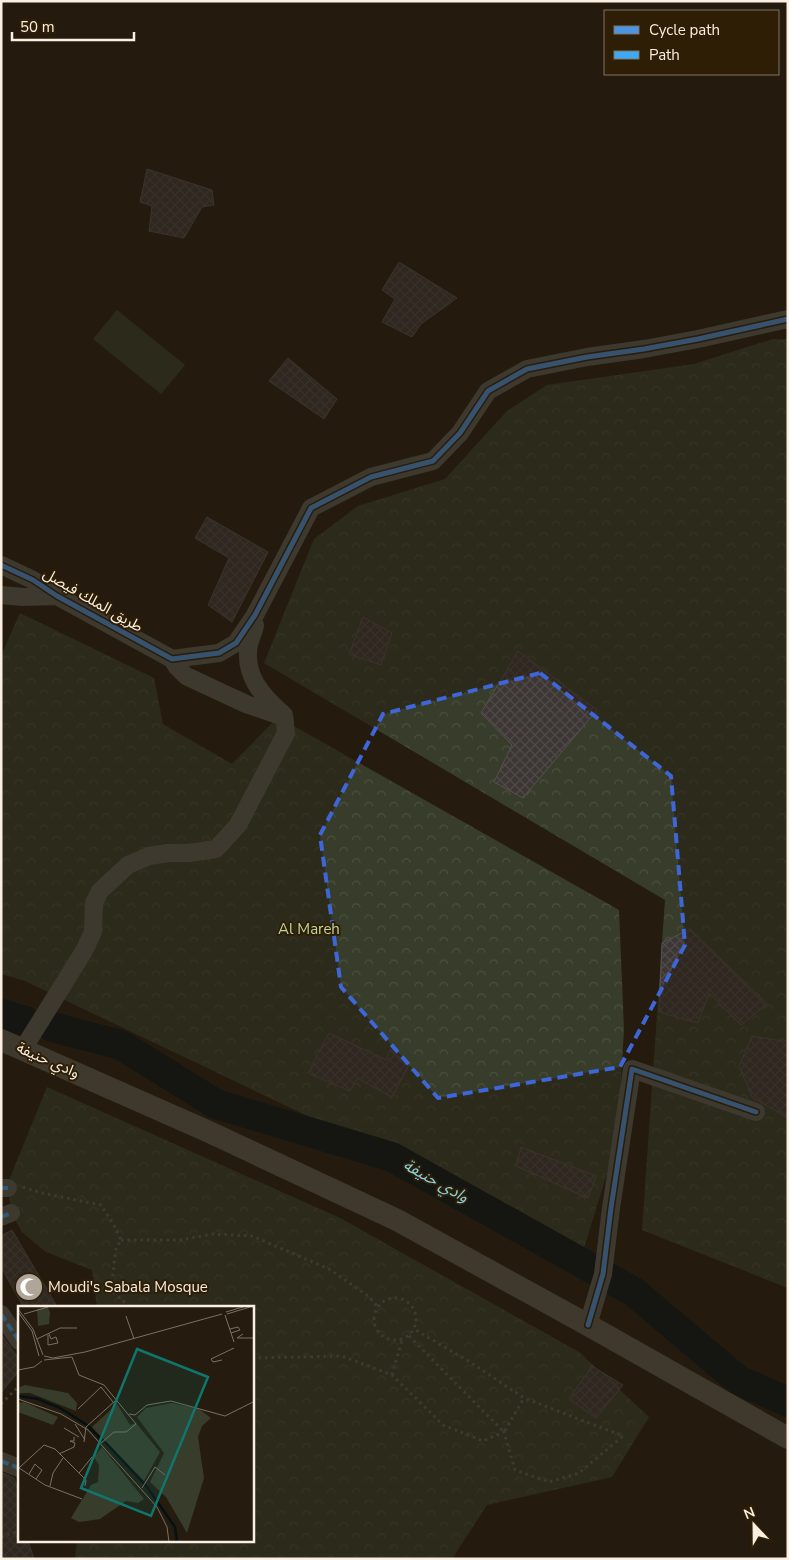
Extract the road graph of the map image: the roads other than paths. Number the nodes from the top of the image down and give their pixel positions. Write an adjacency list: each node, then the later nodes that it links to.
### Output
1 (788, 319): 5 (street)
2 (1, 565): 4 (street, طريق الملك فيصل)
3 (1, 595): 4 (street)
4 (57, 596): 6 (street, طريق الملك فيصل)
5 (255, 615): 6 (street); 7 (street)
6 (172, 659): 7 (street, طريق الملك فيصل)
7 (286, 733): 9 (street)
8 (1, 1040): 9 (main road, وادي حنيفة)
9 (23, 1049): 12 (main road, وادي حنيفة)
10 (756, 1112): 12 (street)
11 (1, 1314): 13 (street)
12 (588, 1325): 14 (main road, وادي حنيفة)
13 (18, 1339)
14 (788, 1438)
15 (1, 1460): 16 (street)
16 (18, 1468)

